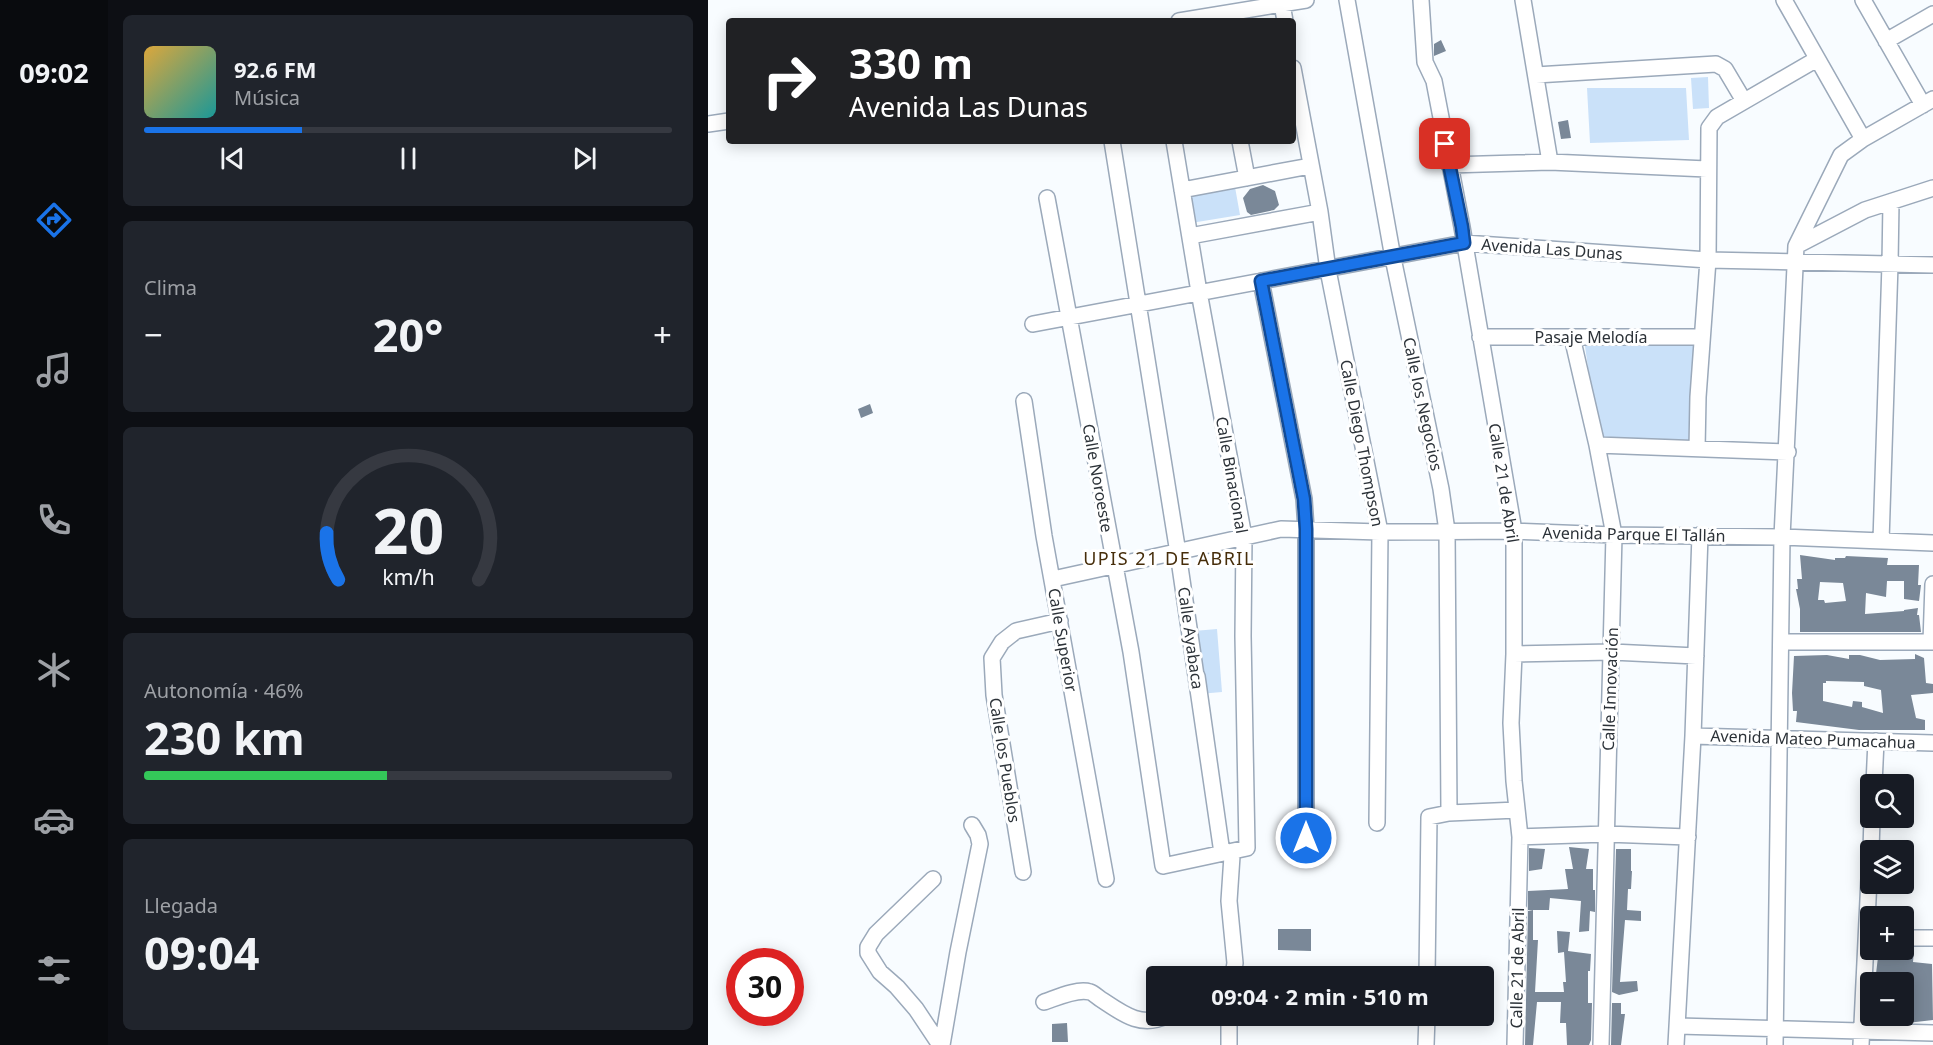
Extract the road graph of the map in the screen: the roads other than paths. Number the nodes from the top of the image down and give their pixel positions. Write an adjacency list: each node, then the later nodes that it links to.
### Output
1 (1306, 0): 7 (street)
2 (1347, 0): 36 (street, Calle los Negocios)
3 (1420, 0): 24 (street, Calle 21 de Abril)
4 (1523, 0): 13 (street)
5 (1784, 0): 12 (street)
6 (1863, 0): 11 (street)
7 (1282, 4): 9 (street); 10 (street)
8 (1933, 14): 11 (street)
9 (1216, 18)
10 (1284, 18)
11 (1886, 41): 16 (street)
12 (1817, 59): 15 (street); 19 (street)
13 (1536, 75): 15 (street); 23 (street)
14 (1296, 85): 25 (street, Calle Diego Thompson)
15 (1744, 101): 26 (street)
16 (1929, 103): 19 (street)
17 (726, 122): 18 (street)
18 (708, 124)
19 (1863, 139): 35 (street)
20 (1112, 144): 44 (street, Calle Ayabaca)
21 (1174, 144): 29 (street, Calle Binacional)
22 (1241, 144): 27 (street)
23 (1550, 162): 24 (street); 26 (street)
24 (1449, 165): 34 (street, Calle 21 de Abril)
25 (1310, 166): 27 (street); 32 (street, Calle Diego Thompson)
26 (1707, 169): 37 (street)
27 (1247, 178): 29 (street)
28 (1933, 188): 31 (street)
29 (1182, 190): 33 (street, Calle Binacional)
30 (1047, 198): 45 (street, Calle Noroeste)
31 (1891, 202): 35 (street); 39 (street)
32 (1320, 212): 33 (street); 41 (street, Calle Diego Thompson)
33 (1190, 236): 43 (street, Calle Binacional)
34 (1464, 243): 36 (street, Avenida Las Dunas); 37 (street, Avenida Las Dunas); 47 (street, Calle 21 de Abril)
35 (1796, 246): 38 (street)
36 (1393, 258): 41 (street, Avenida Las Dunas); 55 (street, Calle los Negocios)
37 (1708, 260): 38 (street, Avenida Las Dunas); 48 (street)
38 (1796, 263): 39 (street, Avenida Las Dunas); 53 (street)
39 (1890, 264): 40 (street, Avenida Las Dunas); 62 (street)
40 (1933, 265)
41 (1328, 270): 42 (street, Avenida Las Dunas); 57 (street, Calle Diego Thompson)
42 (1261, 281): 43 (street, Avenida Las Dunas); 54 (street)
43 (1199, 292): 44 (street, Avenida Las Dunas); 60 (street, Calle Binacional)
44 (1138, 304): 45 (street, Avenida Las Dunas); 64 (street, Calle Ayabaca)
45 (1070, 316): 46 (street, Avenida Las Dunas); 65 (street, Calle Noroeste)
46 (1033, 324)
47 (1480, 337): 49 (street, Pasaje Melodía); 56 (street, Calle 21 de Abril)
48 (1702, 337): 49 (street, Pasaje Melodía); 52 (street)
49 (1572, 338): 51 (street, Calle Innovación)
50 (1024, 400): 66 (street, Calle Superior)
51 (1597, 445): 52 (street); 58 (street, Calle Innovación)
52 (1697, 449): 53 (street)
53 (1788, 452): 61 (street)
54 (1306, 529): 57 (street, Avenida Parque El Tallán); 60 (street, Avenida Parque El Tallán); 87 (street)
55 (1447, 531): 56 (street, Avenida Parque El Tallán); 57 (street, Avenida Parque El Tallán); 81 (street, Calle los Negocios)
56 (1514, 531): 58 (street, Avenida Parque El Tallán); 72 (street, Calle 21 de Abril)
57 (1380, 532): 82 (street, Calle Diego Thompson)
58 (1614, 535): 59 (street, Avenida Parque El Tallán); 71 (street, Calle Innovación)
59 (1700, 535): 61 (street, Avenida Parque El Tallán); 73 (street)
60 (1244, 537): 64 (street, Avenida Parque El Tallán); 88 (street, Calle Binacional)
61 (1782, 537): 62 (street, Avenida Parque El Tallán); 69 (street)
62 (1881, 541): 63 (street, Avenida Parque El Tallán)
63 (1933, 543)
64 (1178, 553): 65 (street, Avenida Parque El Tallán); 88 (street, Calle Ayabaca)
65 (1114, 566): 66 (street, Avenida Parque El Tallán); 88 (street, Calle Noroeste)
66 (1053, 579): 68 (street, Calle Superior)
67 (1933, 584): 70 (street)
68 (1060, 621): 89 (street, Calle los Pueblos); 91 (street, Calle Superior)
69 (1781, 642): 70 (street); 76 (street)
70 (1932, 642)
71 (1612, 652): 72 (street); 73 (street); 84 (street, Calle Innovación)
72 (1514, 654): 80 (street, Calle 21 de Abril)
73 (1696, 656): 75 (street)
74 (1197, 676): 88 (street, Calle Ayabaca)
75 (1694, 736): 76 (street, Avenida Mateo Pumacahua); 86 (street)
76 (1779, 738): 77 (street, Avenida Mateo Pumacahua); 102 (street)
77 (1876, 741): 78 (street, Avenida Mateo Pumacahua); 79 (street)
78 (1933, 743)
79 (1874, 774)
80 (1517, 810): 81 (street); 85 (street, Calle 21 de Abril)
81 (1449, 813): 96 (street)
82 (1377, 823)
83 (972, 825): 105 (street)
84 (1606, 834): 85 (street); 86 (street); 109 (street, Calle Innovación)
85 (1520, 837): 108 (street, Calle 21 de Abril)
86 (1688, 837): 101 (street)
87 (1306, 838)
88 (1227, 854): 95 (street)
89 (1023, 872)
90 (933, 879): 105 (street)
91 (1106, 879)
92 (1914, 938): 93 (street)
93 (1933, 938)
94 (1867, 960): 104 (street)
95 (1235, 966)
96 (1427, 966)
97 (1044, 1002): 98 (street)
98 (1146, 1021)
99 (1229, 1026): 106 (street)
100 (1427, 1026): 107 (street)
101 (1678, 1026): 102 (street); 110 (street)
102 (1776, 1029): 104 (street); 111 (street)
103 (1933, 1034): 104 (street)
104 (1861, 1038)
105 (941, 1045)
106 (1230, 1045)
107 (1426, 1045)
108 (1515, 1045)
109 (1601, 1045)
110 (1676, 1045)
111 (1775, 1045)

